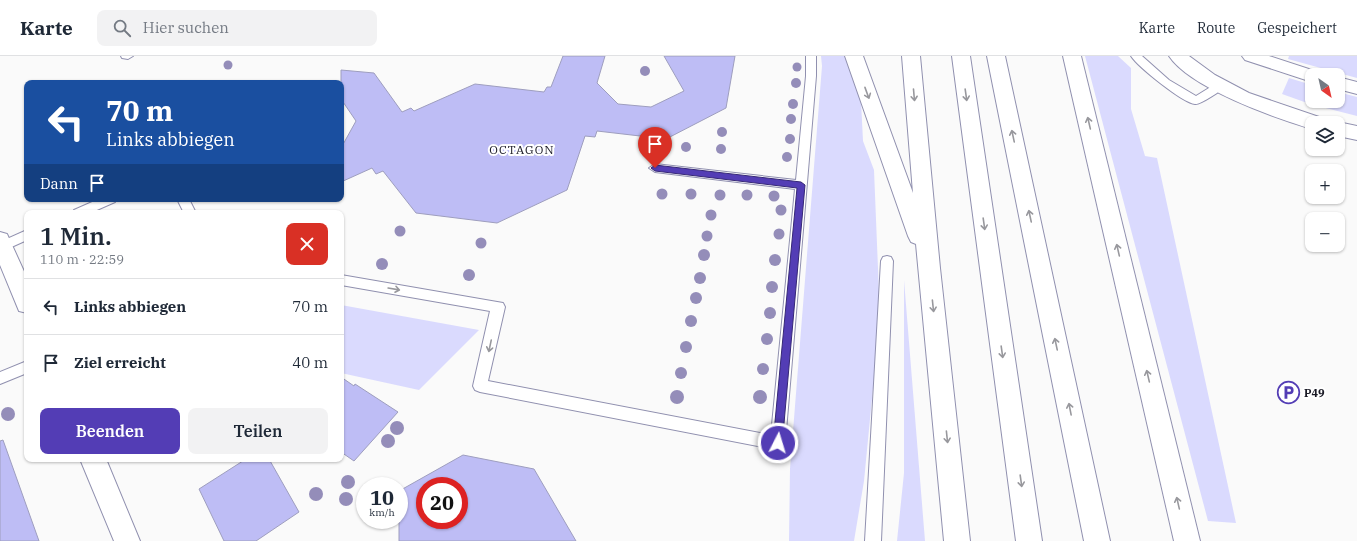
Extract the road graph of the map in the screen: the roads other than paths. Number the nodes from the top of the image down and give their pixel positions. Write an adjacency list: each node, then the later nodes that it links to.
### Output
1 (811, 56): 18 (lane)
2 (854, 56): 24 (main road, one-way to 24)
3 (911, 56): 24 (main road, one-way to 24)
4 (961, 56): 34 (main road, one-way to 34)
5 (996, 56): 29 (main road, one-way to 5)
6 (1072, 56): 37 (main road, one-way to 6)
7 (1136, 56): 11 (lane)
8 (1178, 56): 11 (main road)
9 (1251, 56): 10 (main road)
10 (1305, 74)
11 (1221, 85): 14 (main road)
12 (1345, 85): 13 (main road)
13 (1357, 88)
14 (1305, 119)
15 (1345, 130): 16 (main road)
16 (1357, 133)
17 (655, 168): 18 (lane)
18 (801, 185): 25 (lane, one-way to 18)
19 (104, 202): 20 (lane)
20 (85, 210)
21 (24, 236): 22 (lane)
22 (1, 243): 26 (main road)
23 (887, 261): 32 (lane)
24 (928, 268): 33 (main road, one-way to 33)
25 (344, 280)
26 (24, 297)
27 (24, 368): 28 (lane)
28 (0, 378)
29 (1075, 436): 35 (main road); 36 (main road)
30 (94, 462): 31 (main road)
31 (127, 541)
32 (873, 541)
33 (958, 541)
34 (1029, 541)
35 (1097, 541)
36 (1108, 541)
37 (1187, 541)

